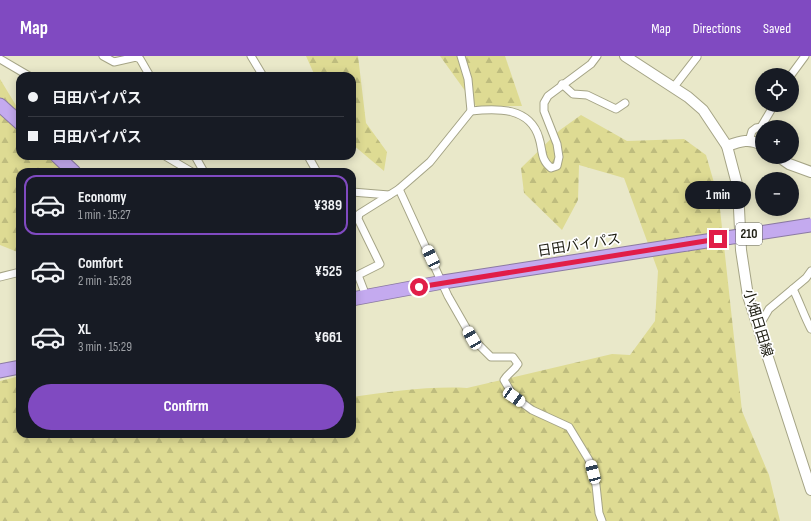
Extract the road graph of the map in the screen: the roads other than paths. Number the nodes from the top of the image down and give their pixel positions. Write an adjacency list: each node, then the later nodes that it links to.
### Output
1 (103, 56): 11 (street)
2 (251, 56): 12 (street)
3 (461, 56): 17 (street)
4 (597, 56): 13 (street)
5 (625, 56): 14 (main road, 小畑日田線)
6 (805, 56): 9 (street)
7 (697, 57): 14 (street)
8 (0, 59): 10 (street)
9 (796, 68)
10 (22, 72)
11 (148, 72)
12 (260, 72)
13 (562, 84): 15 (street); 17 (street)
14 (673, 88): 22 (main road, 小畑日田線)
15 (625, 103)
16 (0, 105): 18 (highway)
17 (471, 111): 29 (street)
18 (16, 119)
19 (755, 129): 20 (street)
20 (749, 140): 21 (main road); 22 (main road)
21 (755, 142)
22 (727, 146): 40 (main road, 小畑日田線)
23 (61, 160): 26 (highway)
24 (172, 160): 27 (street)
25 (789, 164): 28 (main road)
26 (70, 168)
27 (185, 168)
28 (811, 172)
29 (399, 189): 31 (street); 36 (street)
30 (356, 192): 31 (street)
31 (390, 195): 38 (street)
32 (811, 225): 36 (highway, 日田バイパス / 210, bridge)
33 (811, 271): 37 (street)
34 (16, 273): 35 (street)
35 (0, 277)
36 (443, 282): 38 (highway, 日田バイパス / 210); 45 (street)
37 (793, 289): 40 (street); 41 (street)
38 (366, 296): 39 (highway, 日田バイパス / 210)
39 (356, 298)
40 (758, 328): 44 (main road, 小畑日田線)
41 (811, 329)
42 (16, 368): 43 (highway)
43 (0, 371)
44 (811, 490)
45 (602, 521)

